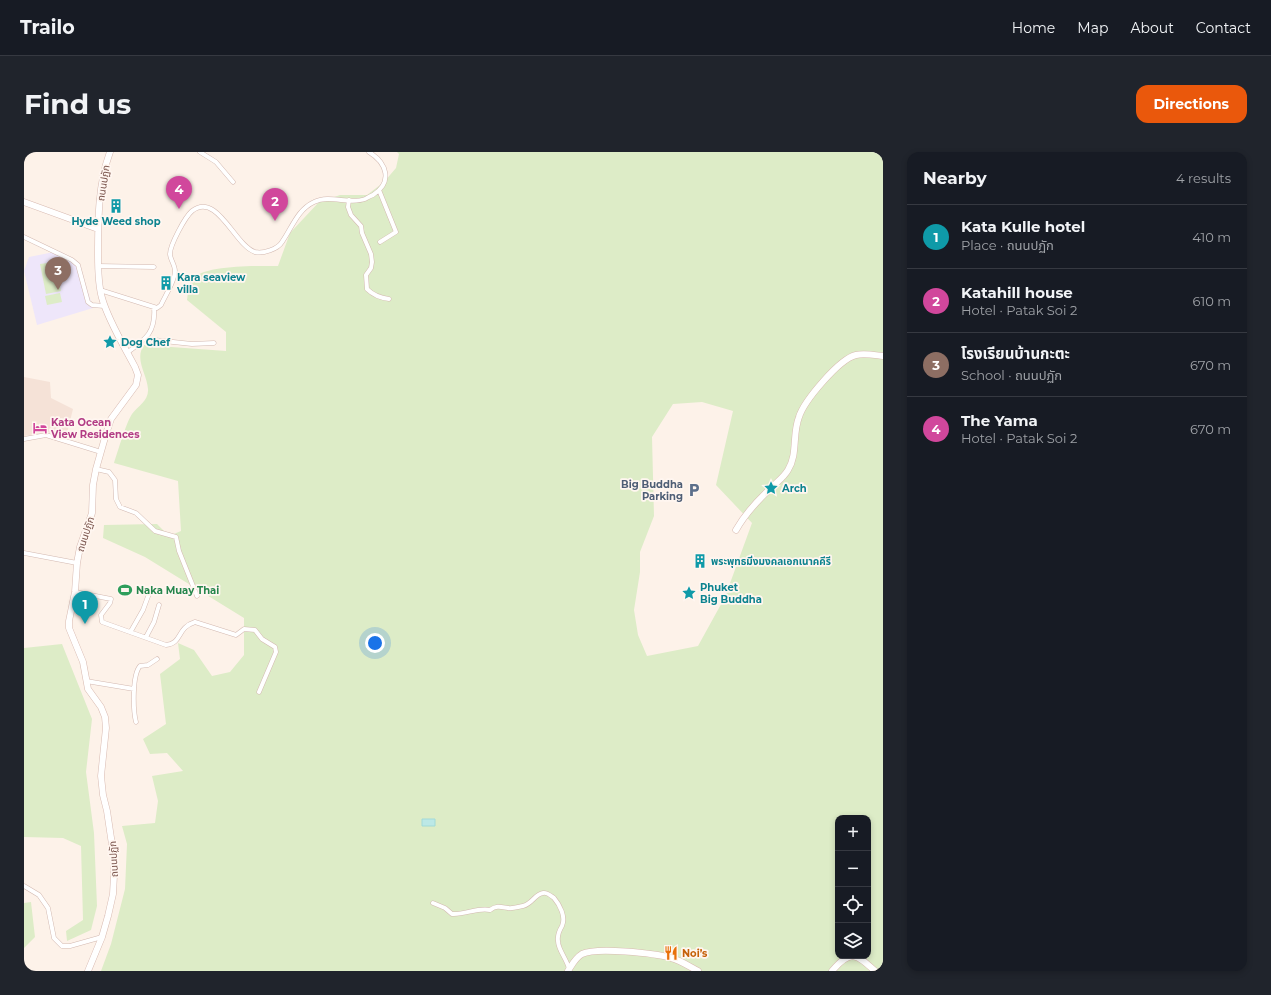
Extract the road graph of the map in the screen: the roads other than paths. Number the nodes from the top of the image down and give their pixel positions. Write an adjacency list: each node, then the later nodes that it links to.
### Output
1 (110, 152): 8 (main road, ถนนปฏัก)
2 (200, 152): 4 (street)
3 (369, 152): 5 (street)
4 (233, 182)
5 (379, 190): 6 (street); 10 (street)
6 (349, 200): 14 (street); 16 (street)
7 (24, 203): 8 (main road)
8 (98, 229): 11 (main road, ถนนปฏัก)
9 (24, 237): 15 (street)
10 (380, 242)
11 (98, 266): 12 (street); 13 (main road, ถนนปฏัก)
12 (154, 267)
13 (100, 290): 15 (main road, ถนนปฏัก); 16 (street)
14 (389, 298)
15 (104, 306): 19 (main road, ถนนปฏัก)
16 (154, 307): 17 (street)
17 (145, 339): 18 (street); 19 (street)
18 (214, 343)
19 (128, 352): 22 (main road, ถนนปฏัก)
20 (883, 356): 24 (main road)
21 (24, 439): 22 (street)
22 (101, 452): 23 (main road, ถนนปฏัก)
23 (96, 469): 26 (main road, ถนนปฏัก); 29 (street)
24 (736, 530)
25 (24, 553): 26 (street)
26 (77, 563): 28 (main road, ถนนปฏัก)
27 (150, 591): 31 (street)
28 (75, 592): 31 (street); 34 (main road, ถนนปฏัก)
29 (197, 596)
30 (159, 605): 32 (street)
31 (131, 631): 32 (street)
32 (146, 638): 36 (street)
33 (158, 659): 35 (street)
34 (86, 681): 35 (street); 40 (main road, ถนนปฏัก)
35 (134, 689): 37 (street)
36 (259, 692)
37 (136, 722)
38 (24, 886): 40 (street)
39 (433, 903): 41 (street)
40 (102, 937): 42 (main road, ถนนปฏัก)
41 (569, 970): 43 (main road)
42 (88, 971)
43 (698, 971)
44 (832, 971): 45 (main road)
45 (875, 971)

